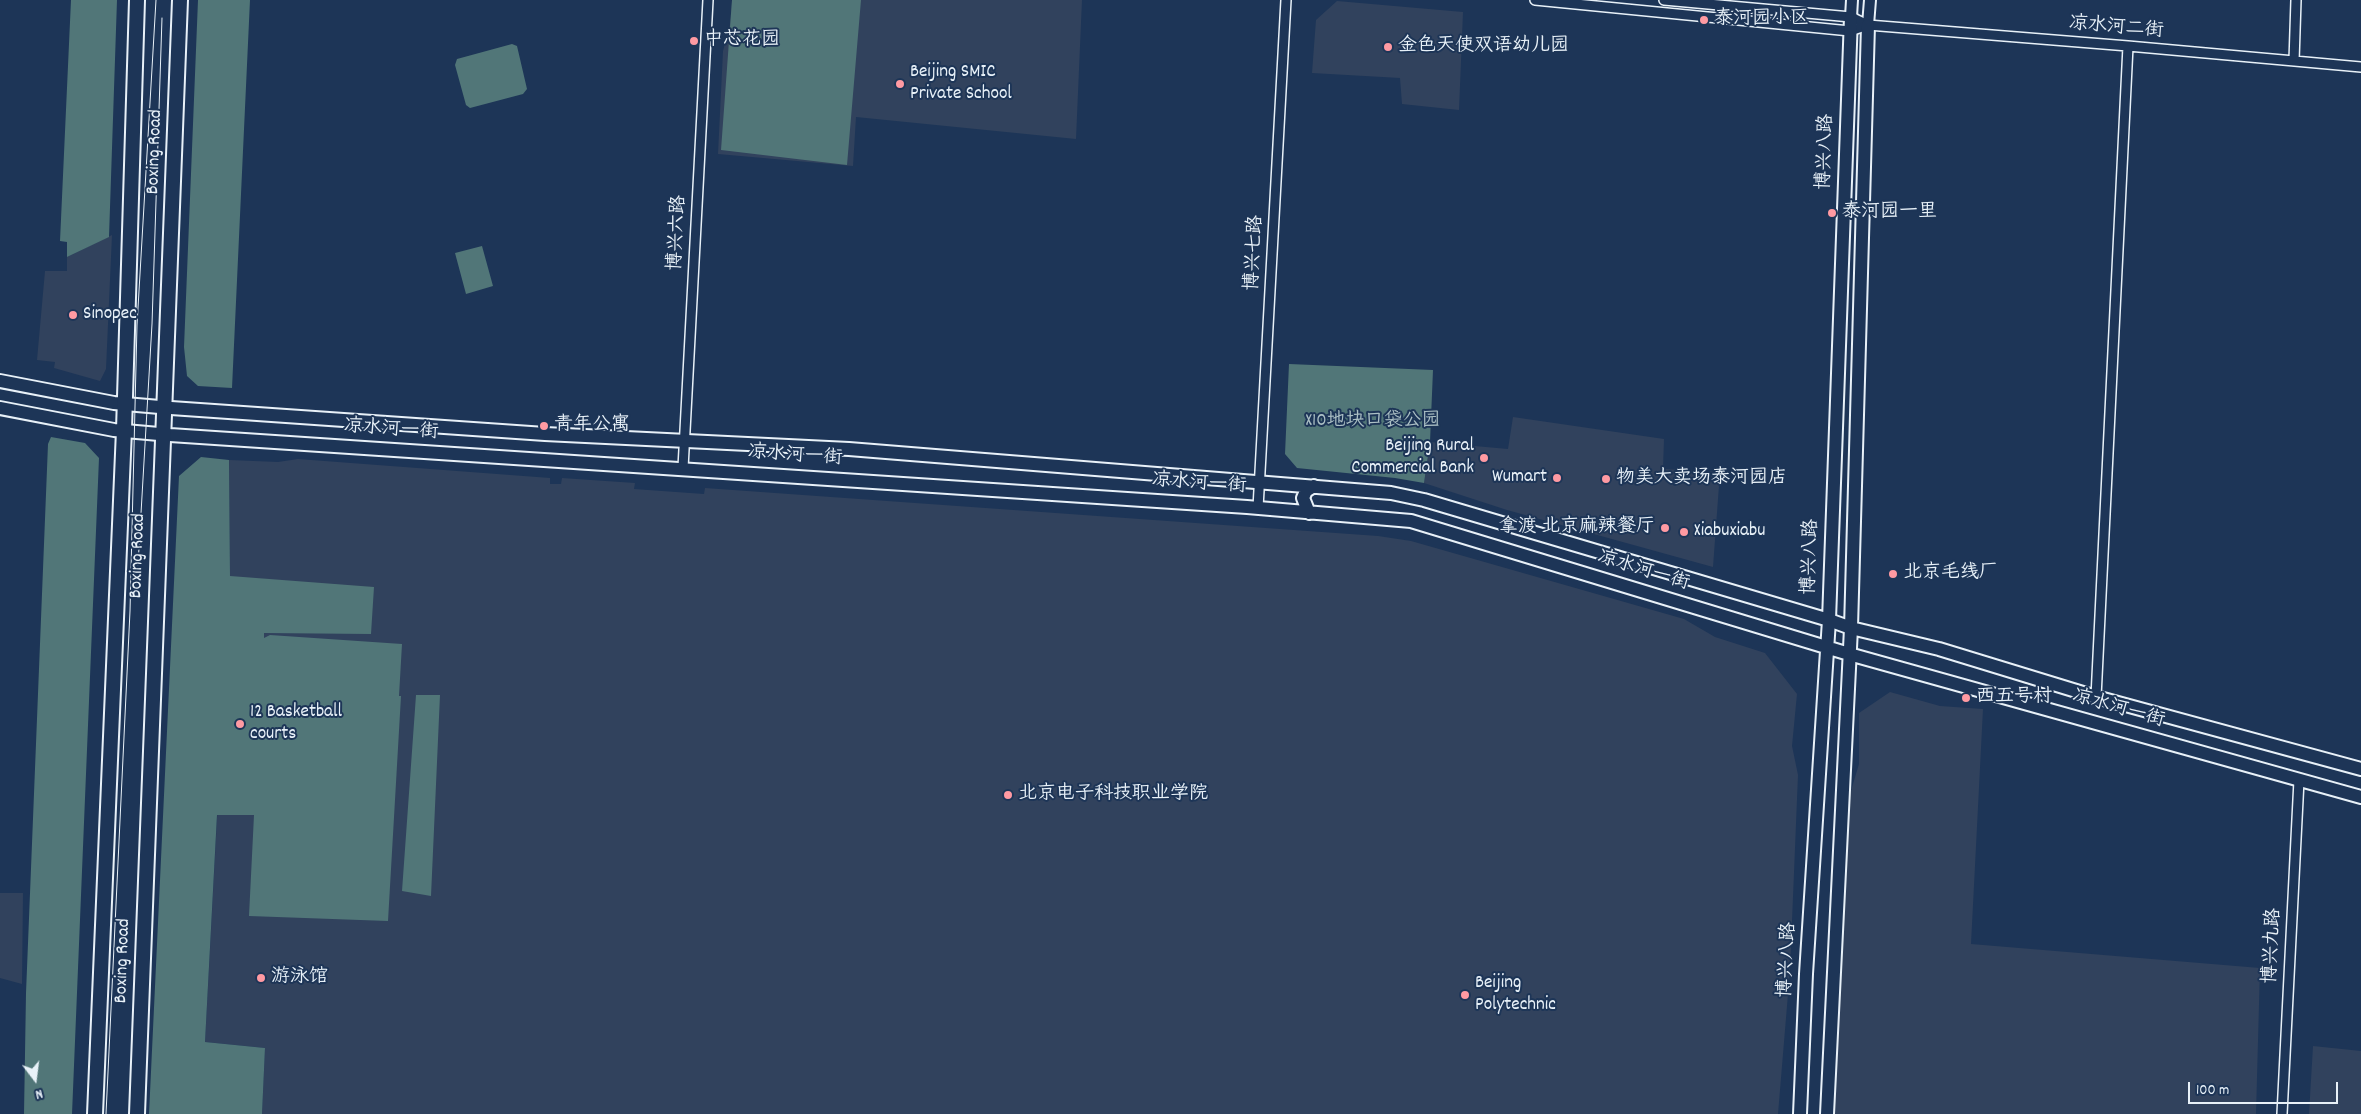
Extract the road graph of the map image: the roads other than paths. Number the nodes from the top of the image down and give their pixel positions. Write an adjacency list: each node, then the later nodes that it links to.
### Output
1 (136, 0): 17 (main road, Boxing Road)
2 (180, 0): 19 (main road, Boxing Road)
3 (708, 0): 22 (street, 博兴六路)
4 (1286, 0): 24 (street, 博兴七路)
5 (1535, 0): 12 (street, 凉水河二街)
6 (1664, 0): 10 (street, 凉水河二街)
7 (1852, 0): 10 (street, 博兴八路)
8 (1870, 0): 11 (street, 博兴八路)
9 (2296, 0): 14 (street)
10 (1851, 17): 11 (street, 凉水河二街); 12 (main road, 博兴八路)
11 (1868, 25): 12 (street, 凉水河二街); 13 (street, 凉水河二街); 29 (main road, 博兴八路)
12 (1850, 31): 28 (main road, 博兴八路)
13 (2128, 46): 14 (street, 凉水河二街); 32 (street)
14 (2294, 61): 15 (street, 凉水河二街)
15 (2361, 67)
16 (0, 381): 17 (main road, 凉水河一街)
17 (124, 404): 19 (main road, 凉水河一街); 20 (main road, Boxing Road)
18 (0, 408): 20 (main road, 凉水河一街)
19 (165, 408): 21 (main road, Boxing Road); 22 (main road, 凉水河一街)
20 (124, 430): 21 (main road, 凉水河一街); 36 (main road, Boxing Road)
21 (163, 433): 23 (main road, 凉水河一街); 37 (main road, Boxing Road)
22 (684, 442): 23 (street, 博兴六路); 24 (main road, 凉水河一街)
23 (683, 468): 26 (main road, 凉水河一街)
24 (1259, 482): 25 (main road, 凉水河一街); 26 (street, 博兴七路)
25 (1314, 486): 27 (main road); 28 (main road, 凉水河一街)
26 (1258, 508): 27 (main road, 凉水河一街)
27 (1309, 513): 30 (main road, 凉水河一街)
28 (1829, 620): 29 (main road, 凉水河一街); 30 (main road, 博兴八路)
29 (1851, 628): 31 (main road, 博兴八路); 32 (main road, 凉水河一街)
30 (1827, 647): 31 (main road, 凉水河一街); 38 (main road, 博兴八路)
31 (1849, 654): 34 (main road, 凉水河一街); 39 (main road, 博兴八路)
32 (2096, 697): 33 (main road, 凉水河一街)
33 (2361, 769)
34 (2299, 780): 35 (main road, 凉水河一街); 40 (street, 博兴九路)
35 (2361, 797)
36 (95, 1114)
37 (137, 1114)
38 (1800, 1114)
39 (1827, 1114)
40 (2282, 1114)

